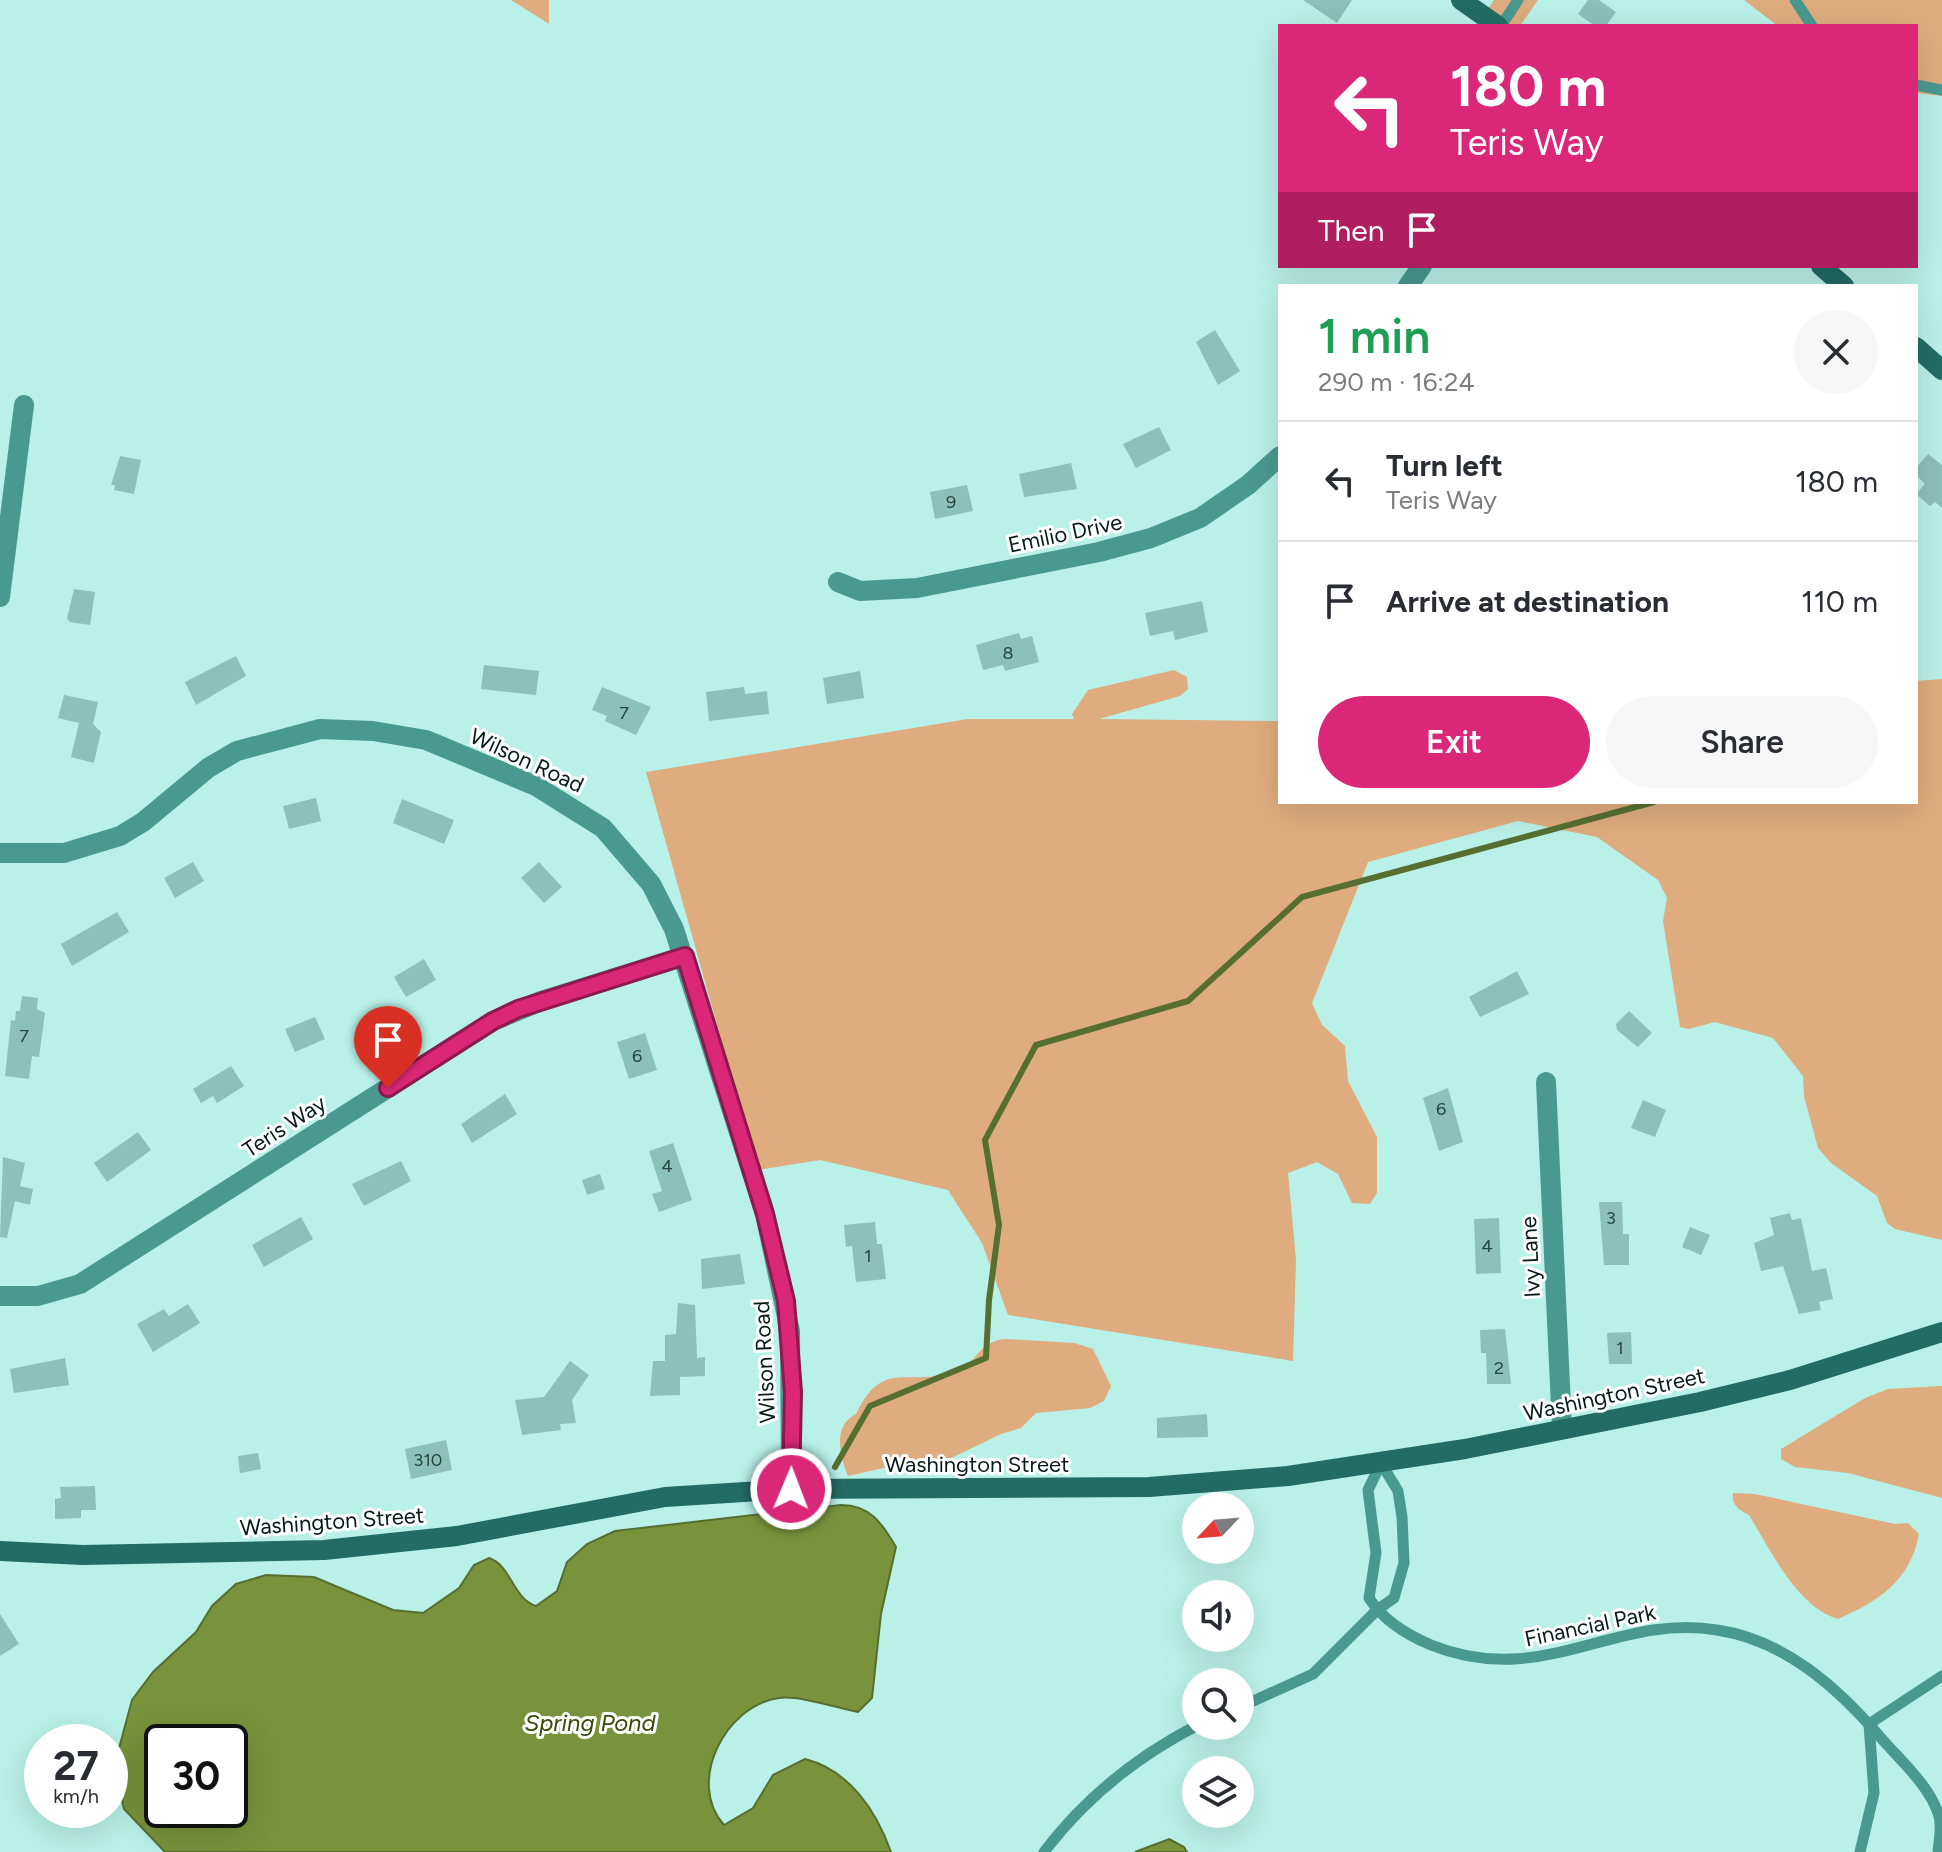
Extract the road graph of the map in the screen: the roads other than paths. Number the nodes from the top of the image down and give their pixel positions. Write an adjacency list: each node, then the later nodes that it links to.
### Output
1 (1461, 0): 4 (main road)
2 (1518, 0): 5 (lane)
3 (1795, 0): 6 (lane)
4 (1496, 24)
5 (1500, 24)
6 (1811, 24)
7 (1918, 85): 8 (lane)
8 (1942, 90)
9 (1823, 268): 10 (main road)
10 (1842, 284)
11 (1918, 349): 12 (main road)
12 (1942, 370)
13 (24, 405): 16 (street)
14 (1278, 458): 15 (street, Emilio Drive)
15 (838, 582)
16 (0, 597)
17 (0, 853): 18 (street, Wilson Road)
18 (685, 956): 20 (street, Teris Way); 24 (street, Wilson Road)
19 (1546, 1082): 22 (street, Ivy Lane)
20 (0, 1296)
21 (1942, 1332): 22 (main road, Washington Street)
22 (1562, 1429): 23 (main road, Washington Street)
23 (1381, 1463): 24 (main road, Washington Street); 26 (lane); 26 (lane)
24 (791, 1489): 25 (main road, Washington Street)
25 (0, 1551)
26 (1377, 1610): 28 (lane); 29 (lane, Financial Park)
27 (1940, 1680): 29 (lane)
28 (1254, 1701)
29 (1869, 1724): 32 (lane); 33 (lane, Financial Park)
30 (1182, 1734): 31 (lane)
31 (1044, 1852)
32 (1860, 1852)
33 (1938, 1852)

